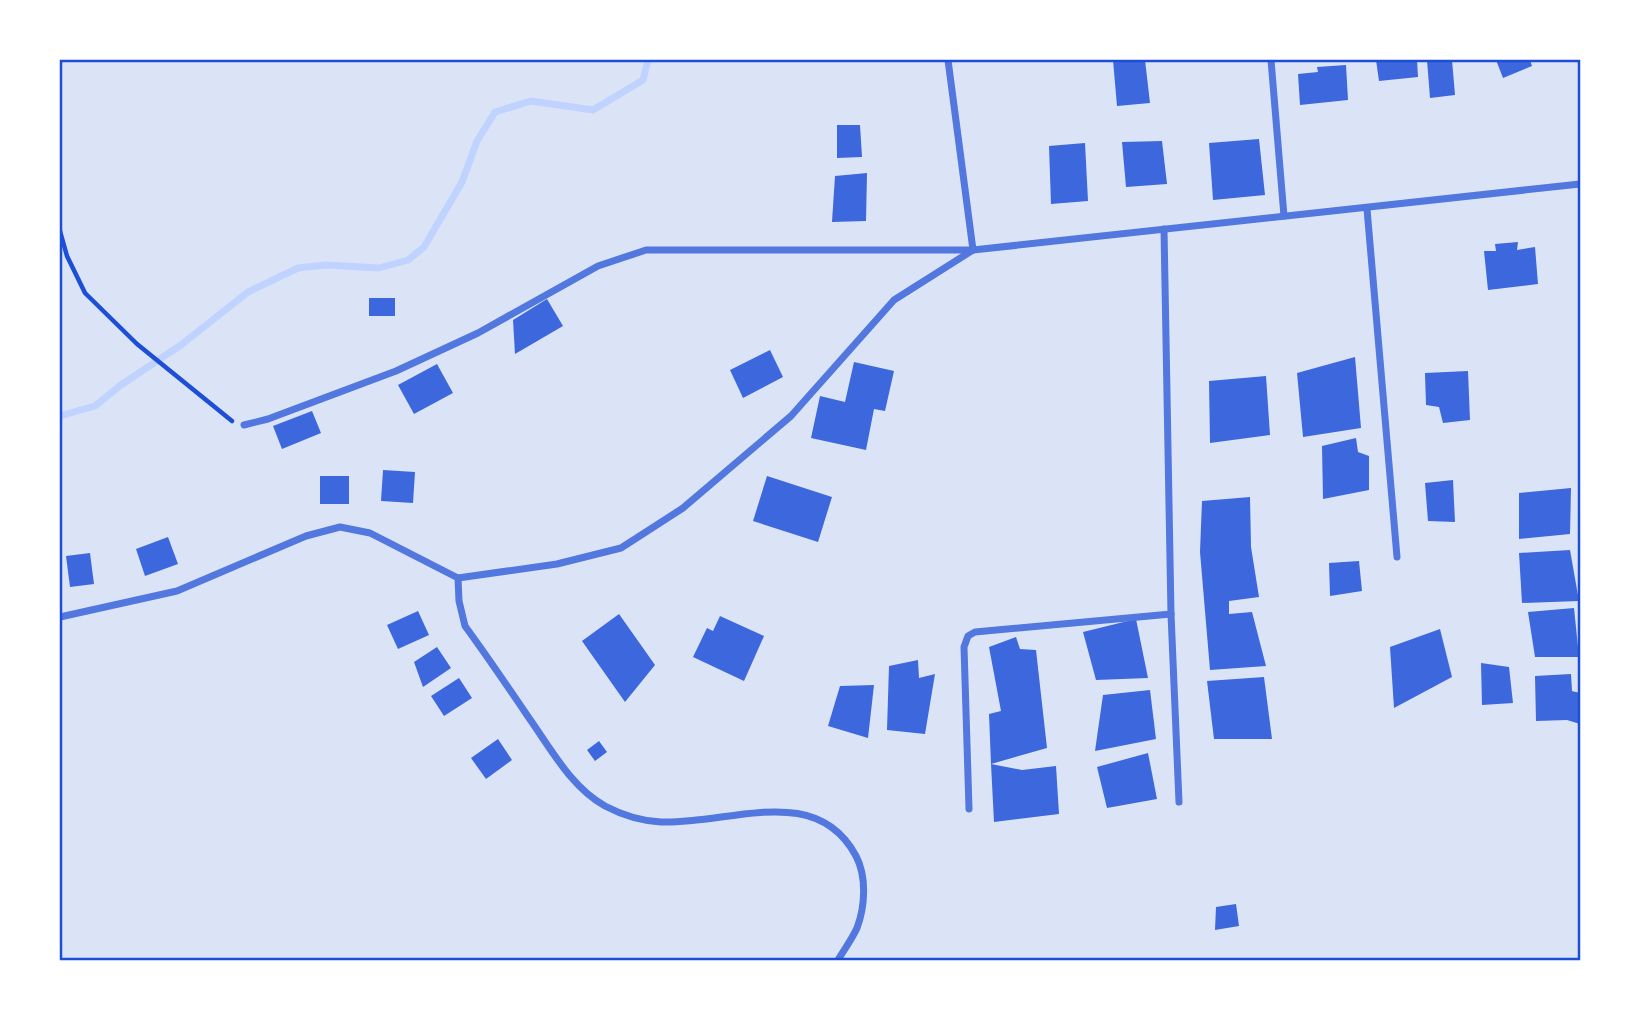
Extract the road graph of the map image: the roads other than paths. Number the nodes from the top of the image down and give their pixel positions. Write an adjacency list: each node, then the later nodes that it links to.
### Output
1 (948, 60): 7 (street)
2 (1271, 60): 5 (street)
3 (1580, 184): 4 (street)
4 (1367, 209): 5 (street); 9 (street)
5 (1284, 216): 6 (street)
6 (1164, 229): 7 (street); 11 (street)
7 (973, 250): 8 (street); 10 (street)
8 (244, 425)
9 (1397, 557)
10 (458, 578): 12 (street); 15 (street)
11 (1171, 614): 13 (street); 14 (street)
12 (60, 617)
13 (1179, 802)
14 (969, 809)
15 (838, 961)

